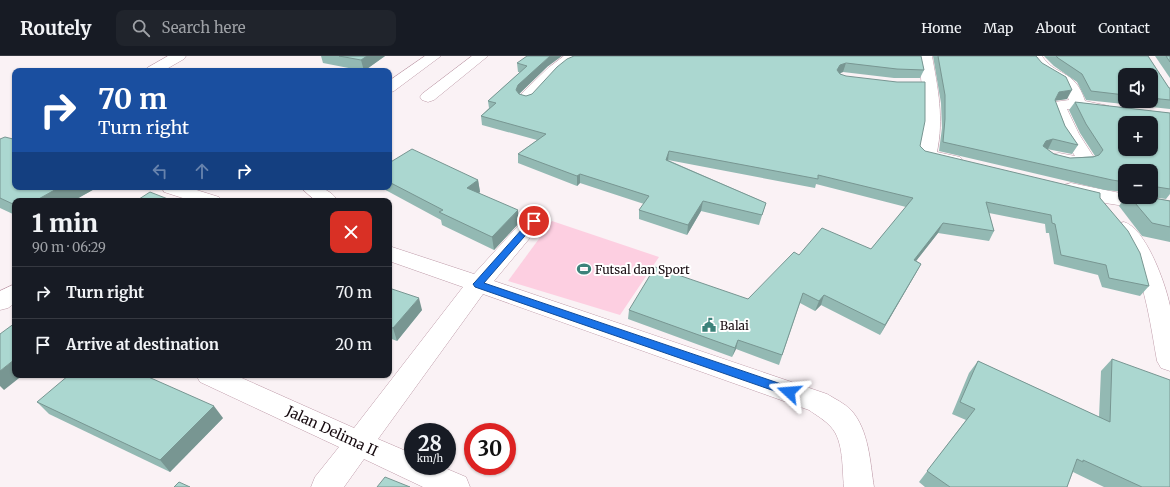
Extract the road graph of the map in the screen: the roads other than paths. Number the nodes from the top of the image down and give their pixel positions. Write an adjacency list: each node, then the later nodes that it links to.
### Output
1 (179, 56): 7 (street)
2 (434, 56): 8 (street)
3 (481, 56): 9 (street)
4 (597, 56): 10 (street)
5 (926, 56): 14 (street)
6 (1035, 56): 11 (street)
7 (157, 68)
8 (392, 86)
9 (428, 97)
10 (526, 98)
11 (1078, 104): 12 (street); 13 (street)
12 (1119, 110)
13 (1048, 155)
14 (973, 166)
15 (1053, 184): 18 (street)
16 (313, 190): 20 (street)
17 (167, 191): 19 (street)
18 (1105, 197): 21 (street); 27 (street)
19 (198, 198)
20 (324, 198)
21 (1170, 207)
22 (534, 221): 24 (street)
23 (395, 252): 24 (street)
24 (478, 284): 29 (street); 32 (street)
25 (12, 294): 26 (street)
26 (0, 302)
27 (1170, 361)
28 (216, 378): 29 (street, Jalan Delima II)
29 (359, 443): 30 (street); 31 (street, Jalan Delima II)
30 (326, 487)
31 (455, 487)
32 (859, 487)

